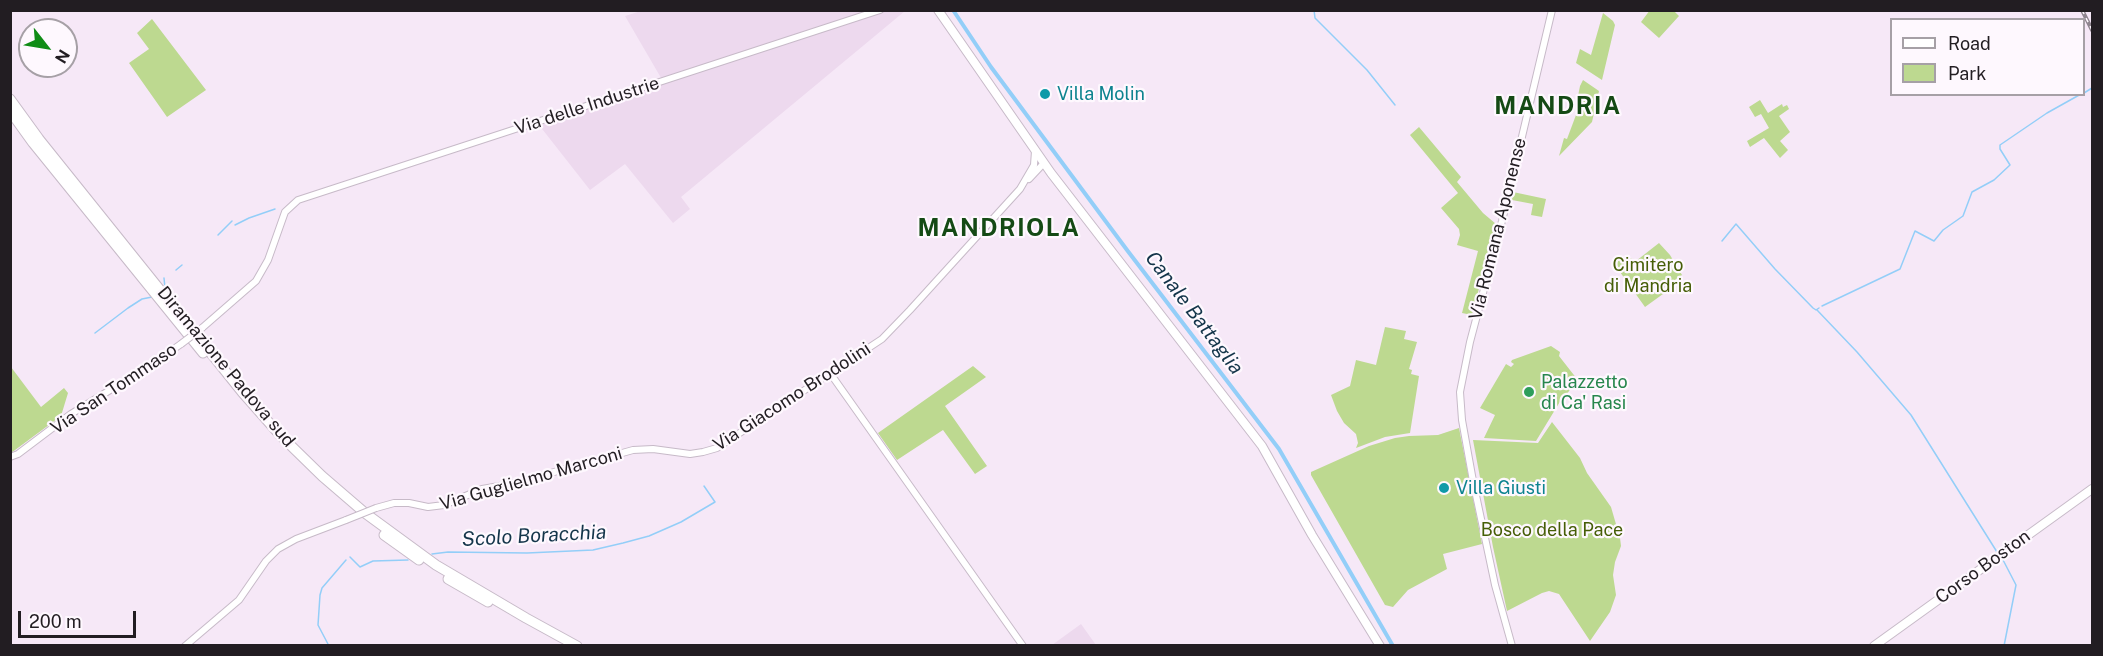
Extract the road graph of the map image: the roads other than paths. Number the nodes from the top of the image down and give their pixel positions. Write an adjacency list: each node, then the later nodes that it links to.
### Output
1 (880, 10): 10 (street, Via delle Industrie)
2 (1552, 10): 21 (street, Via Romana Aponense)
3 (938, 11): 6 (main road)
4 (10, 99): 19 (highway, Diramazione Padova sud)
5 (10, 111): 18 (highway, Diramazione Padova sud)
6 (1035, 151): 7 (main road); 8 (street)
7 (1043, 162): 8 (street); 9 (main road)
8 (1035, 171): 9 (street); 11 (street, Via Giacomo Brodolini)
9 (1051, 173): 16 (main road)
10 (295, 202): 13 (street, Via San Tommaso, bridge)
11 (830, 373): 12 (street, Via Giacomo Brodolini); 20 (street)
12 (653, 449): 17 (street, Via Guglielmo Marconi, bridge)
13 (10, 457)
14 (2092, 489): 22 (main road, Corso Boston)
15 (2092, 495): 23 (main road, Corso Boston)
16 (1377, 643)
17 (185, 645)
18 (564, 645)
19 (577, 645)
20 (1023, 645)
21 (1512, 645)
22 (1874, 645)
23 (1882, 645)

